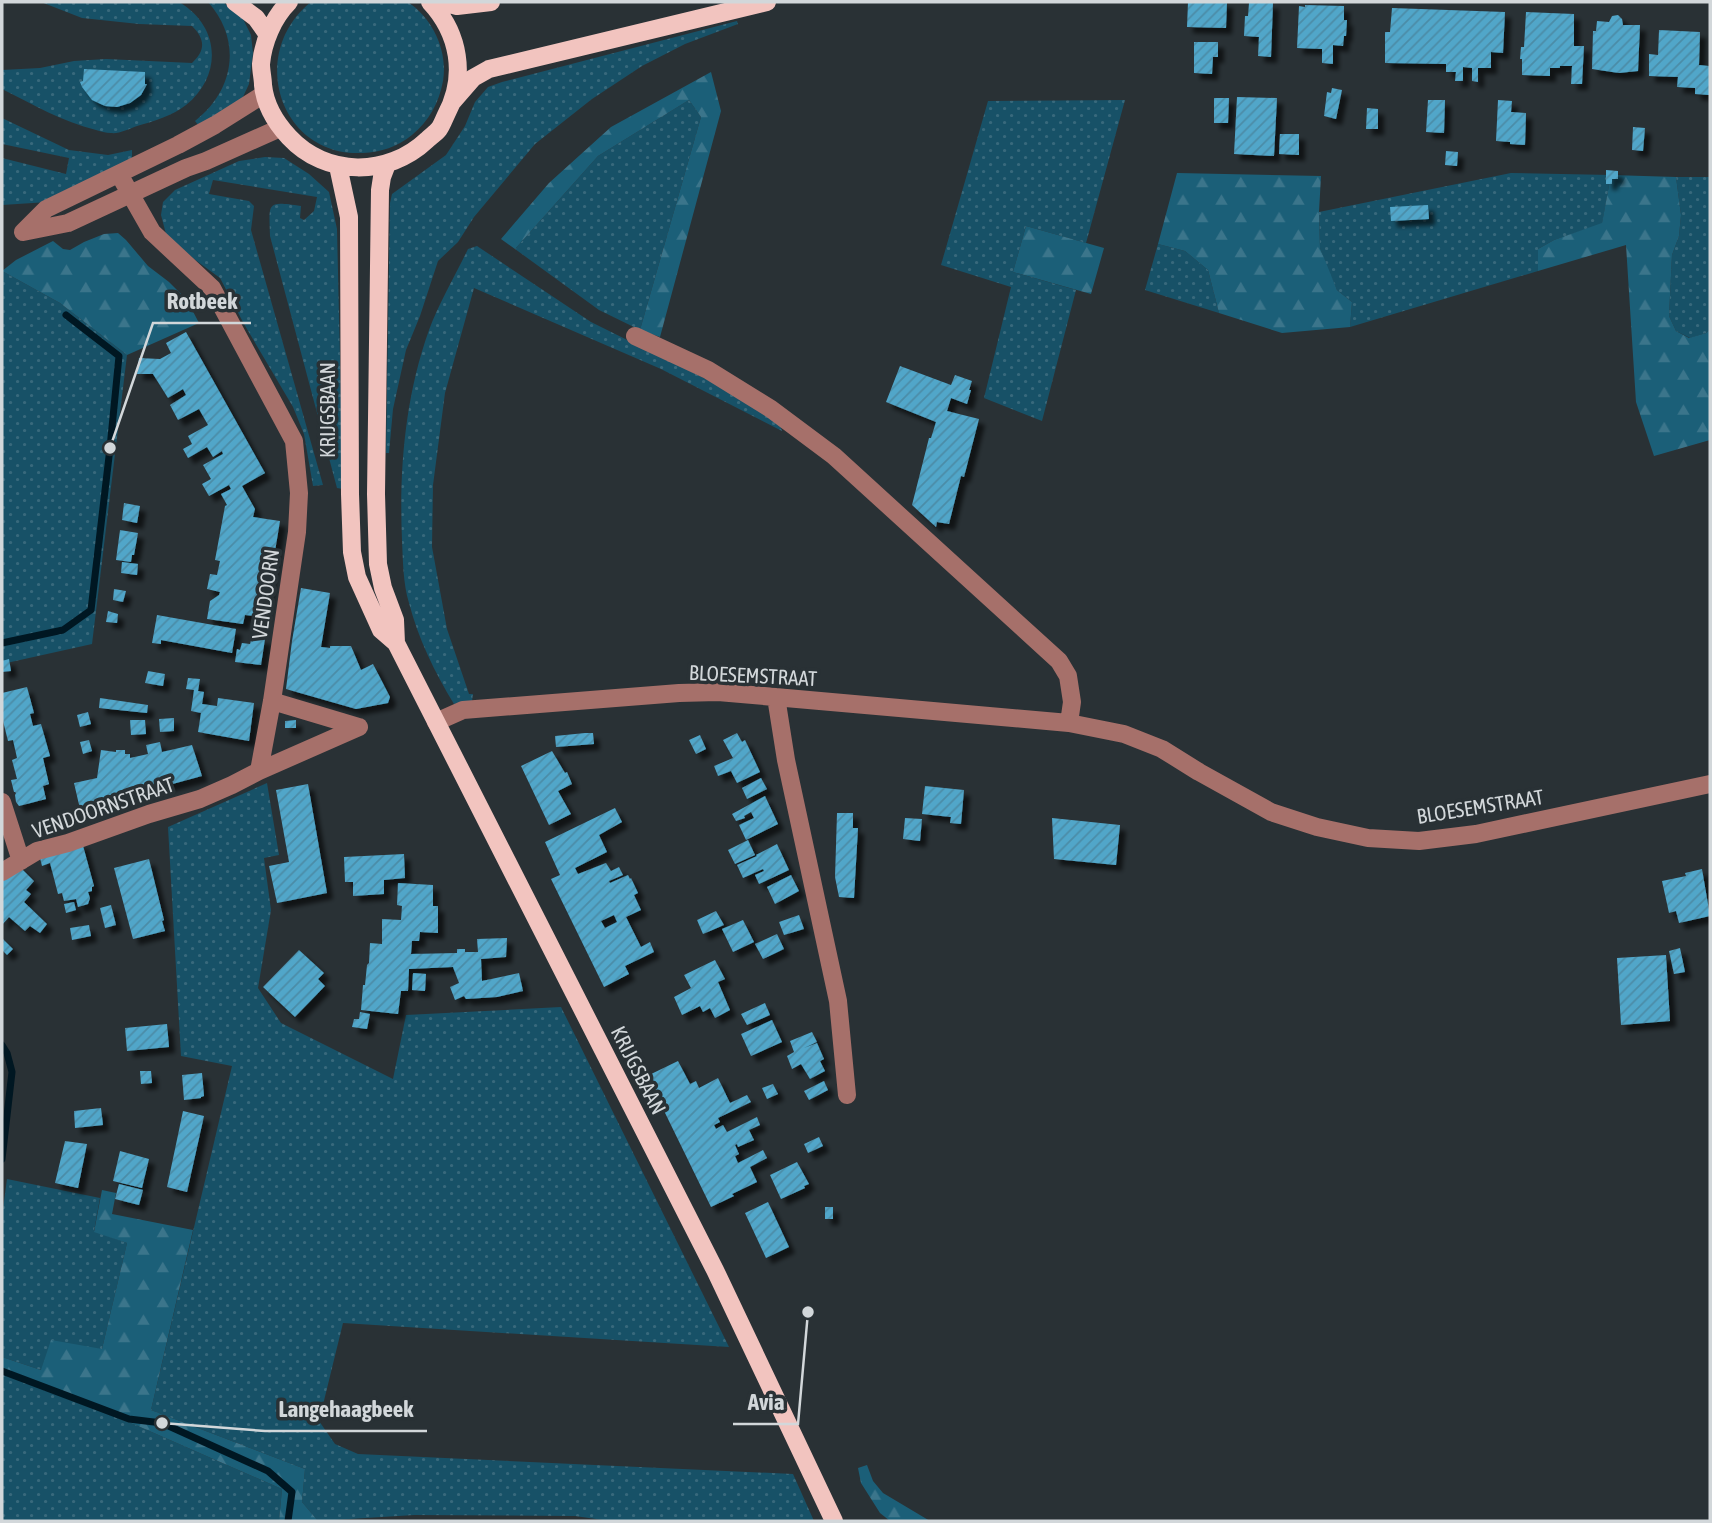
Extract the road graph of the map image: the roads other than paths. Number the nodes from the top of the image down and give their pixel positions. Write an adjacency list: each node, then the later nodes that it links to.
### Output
1 (235, 2): 7 (main road)
2 (289, 2): 7 (main road)
3 (430, 2): 9 (main road)
4 (443, 2): 5 (main road)
5 (492, 2)
6 (767, 2): 9 (main road)
7 (268, 35): 8 (main road)
8 (264, 94): 10 (main road); 13 (street)
9 (453, 101): 11 (main road)
10 (280, 128): 12 (main road); 14 (street)
11 (387, 164): 12 (main road); 17 (main road, KRIJGSBAAN)
12 (338, 166): 17 (main road, KRIJGSBAAN)
13 (118, 174): 14 (street, KRIJGSBAAN); 14 (street)
14 (129, 194): 16 (street, KRIJGSBAAN)
15 (635, 336): 21 (street)
16 (299, 493): 19 (street, VENDOORN)
17 (396, 643): 20 (main road, KRIJGSBAAN)
18 (776, 698): 20 (street, BLOESEMSTRAAT); 21 (street, BLOESEMSTRAAT); 27 (street)
19 (272, 701): 22 (street, VENDOORN); 22 (street)
20 (436, 722): 28 (main road, KRIJGSBAAN)
21 (1069, 723): 23 (street, BLOESEMSTRAAT)
22 (259, 771): 25 (street, VENDOORNSTRAAT)
23 (1710, 784)
24 (2, 802): 25 (street, VENDOORNSTRAAT)
25 (20, 860): 26 (street, VENDOORNSTRAAT)
26 (2, 872)
27 (847, 1095)
28 (834, 1521)

